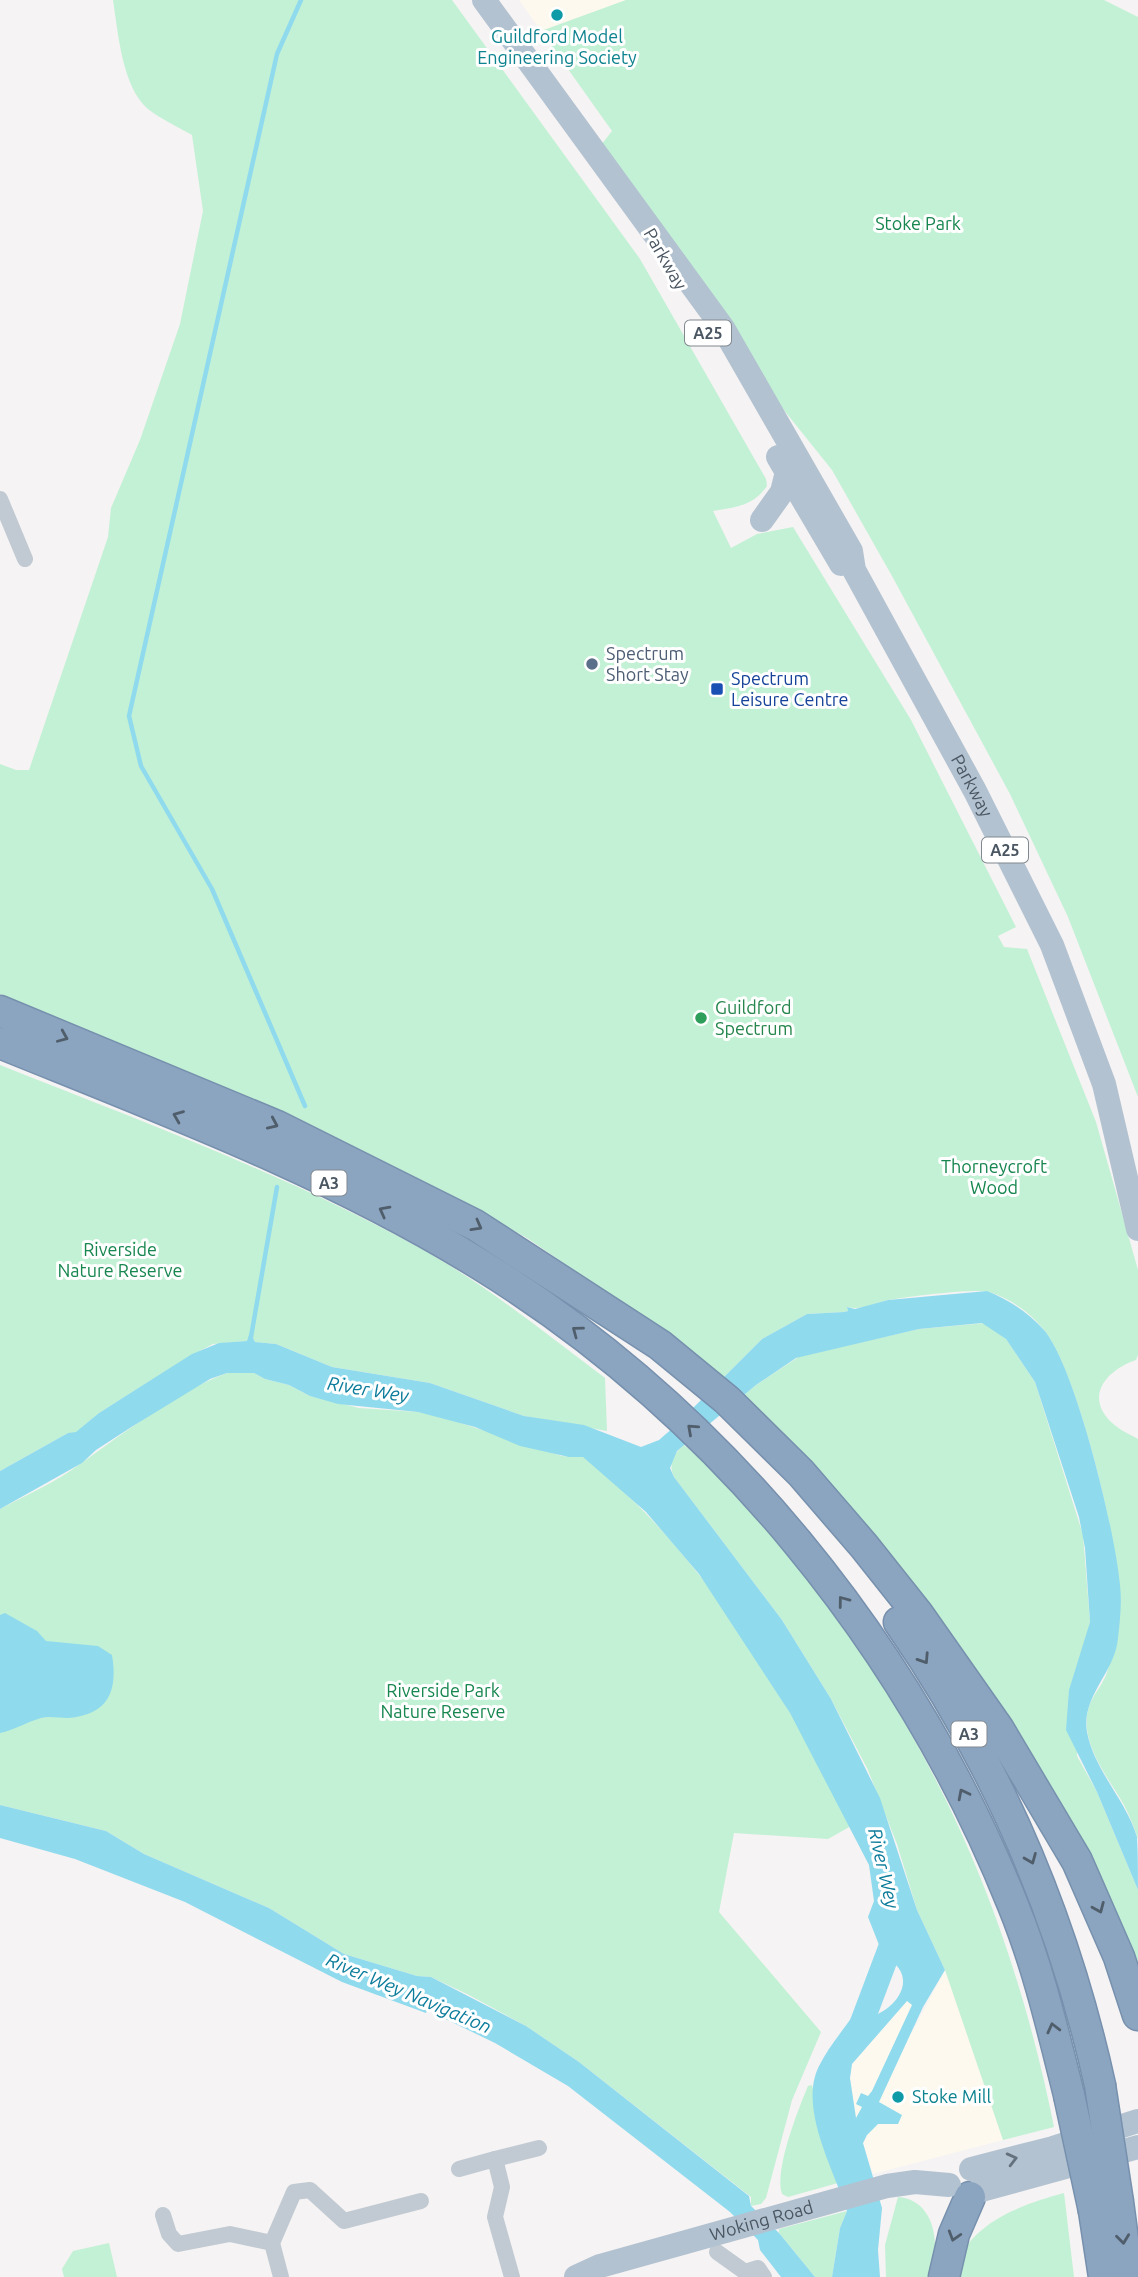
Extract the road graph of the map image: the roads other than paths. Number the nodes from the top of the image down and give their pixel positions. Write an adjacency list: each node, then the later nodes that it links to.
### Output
1 (484, 0): 2 (main road, Parkway / A25)
2 (628, 196): 3 (main road, Parkway / A25); 7 (main road, Parkway / A25)
3 (787, 472): 5 (main road); 7 (main road, Parkway / A25)
4 (0, 499): 6 (street)
5 (762, 520)
6 (25, 559)
7 (853, 570): 10 (main road, Parkway / A25)
8 (0, 1011): 13 (highway, A3, one-way to 13)
9 (0, 1043): 22 (highway, A3, one-way to 9, bridge)
10 (1104, 1084): 11 (main road, Parkway / A25); 12 (main road, Parkway / A25)
11 (1138, 1169)
12 (1138, 1229)
13 (749, 1429): 14 (highway, one-way to 14); 22 (highway, A3, one-way to 22, bridge)
14 (1138, 2015)
15 (1138, 2121): 20 (main road, Woking Road, one-way to 15)
16 (1138, 2147): 20 (main road, Woking Road)
17 (539, 2148): 18 (street)
18 (495, 2159): 19 (street); 27 (street)
19 (459, 2169)
20 (967, 2186): 28 (main road, Woking Road); 30 (highway, one-way to 30)
21 (421, 2201): 24 (street)
22 (1098, 2208): 31 (highway); 32 (highway, A3); 33 (highway, A3, one-way to 33)
23 (163, 2215): 24 (street)
24 (272, 2243): 26 (street)
25 (717, 2252): 29 (street)
26 (281, 2277)
27 (512, 2277)
28 (576, 2277)
29 (764, 2277)
30 (944, 2277)
31 (1091, 2277)
32 (1104, 2277)
33 (1128, 2277)

